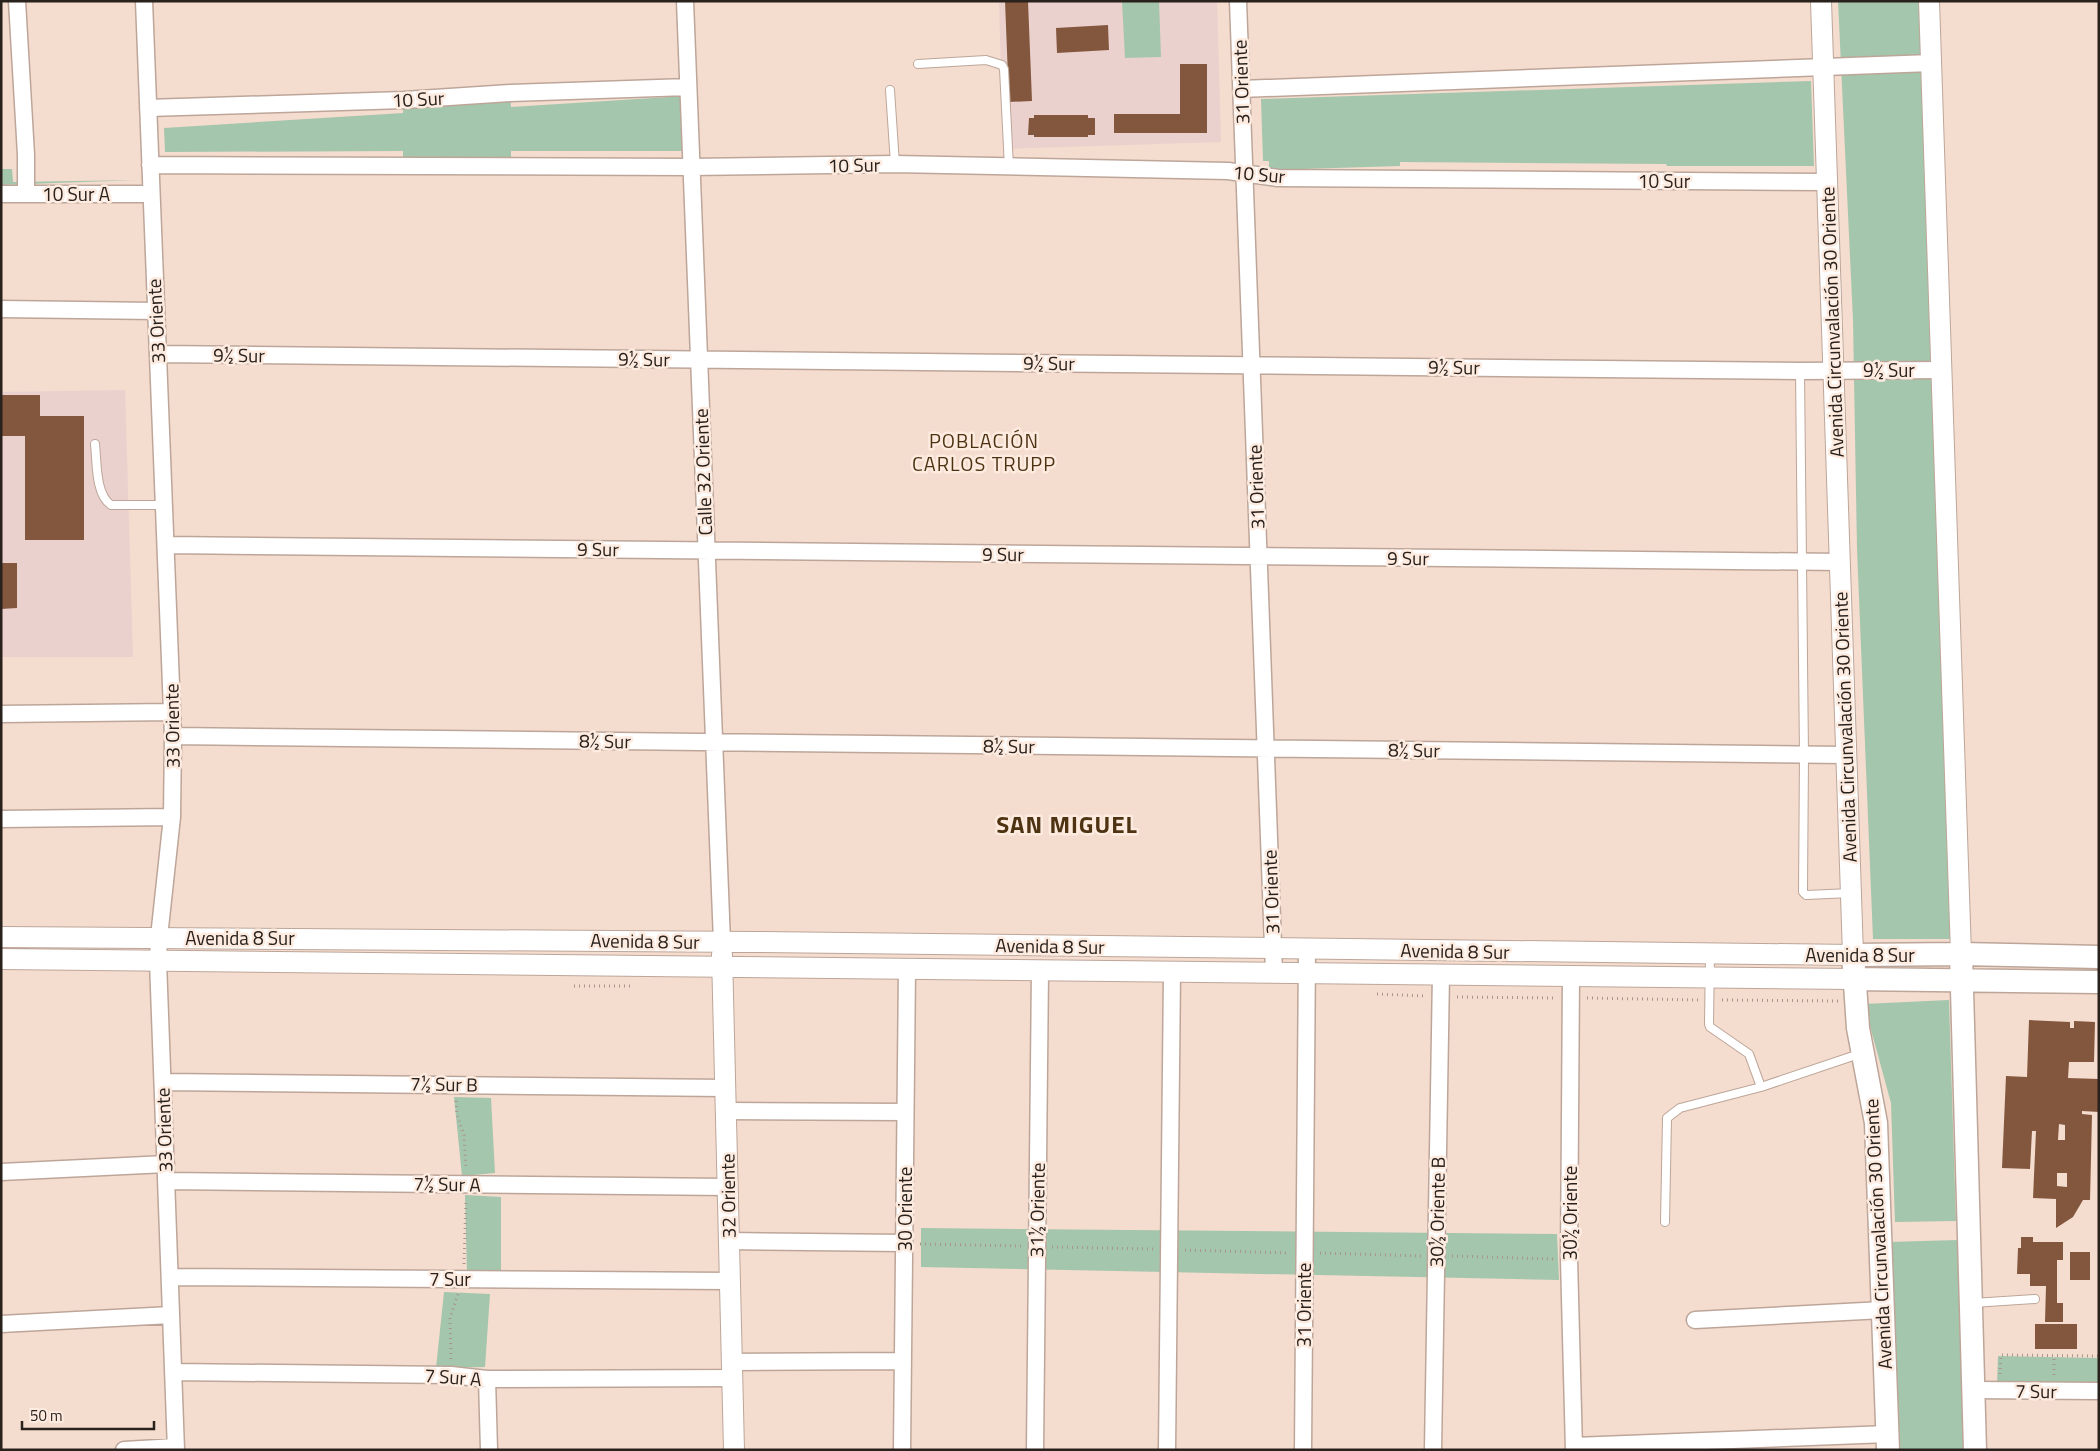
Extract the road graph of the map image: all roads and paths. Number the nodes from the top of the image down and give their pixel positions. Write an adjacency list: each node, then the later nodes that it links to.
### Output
1 (17, 1): 21 (street)
2 (144, 1): 13 (street, 33 Oriente)
3 (685, 1): 10 (street, Calle 32 Oriente)
4 (1238, 1): 11 (street, 31 Oriente)
5 (1820, 1): 9 (street, Avenida Circunvalación 30 Oriente)
6 (1929, 1): 7 (street)
7 (1931, 63): 9 (street); 28 (street)
8 (918, 64): 16 (lane)
9 (1823, 67): 11 (street); 19 (street, Avenida Circunvalación 30 Oriente)
10 (688, 87): 13 (street, 10 Sur); 17 (street, Calle 32 Oriente)
11 (1241, 89): 18 (street, 31 Oriente)
12 (890, 90): 14 (lane)
13 (148, 108): 15 (street, 33 Oriente)
14 (895, 164): 16 (street, 10 Sur); 17 (street, 10 Sur)
15 (150, 165): 17 (street, 10 Sur); 22 (street, 33 Oriente)
16 (1009, 166): 18 (street, 10 Sur)
17 (691, 167): 26 (street, Calle 32 Oriente)
18 (1244, 173): 19 (street, 10 Sur); 27 (street, 31 Oriente)
19 (1827, 182): 30 (street, Avenida Circunvalación 30 Oriente)
20 (1, 194): 21 (street, 10 Sur A)
21 (26, 194): 22 (street, 10 Sur A)
22 (151, 194): 24 (street, 33 Oriente)
23 (1, 310): 24 (street)
24 (156, 311): 25 (street, 33 Oriente)
25 (158, 354): 26 (street, 9½ Sur); 32 (street, 33 Oriente)
26 (699, 360): 27 (street, 9½ Sur); 34 (street, Calle 32 Oriente)
27 (1252, 365): 29 (street, 9½ Sur); 35 (street, 31 Oriente)
28 (1941, 370): 30 (street, 9½ Sur); 54 (street)
29 (1800, 371): 30 (street, 9½ Sur); 36 (lane)
30 (1833, 371): 37 (street, Avenida Circunvalación 30 Oriente)
31 (95, 444): 32 (lane)
32 (165, 505): 33 (street, 33 Oriente)
33 (166, 545): 34 (street, 9 Sur); 38 (street, 33 Oriente)
34 (706, 550): 35 (street, 9 Sur); 41 (street, Calle 32 Oriente)
35 (1259, 556): 36 (street, 9 Sur); 42 (street, 31 Oriente)
36 (1802, 562): 37 (street, 9 Sur); 43 (lane)
37 (1840, 562): 44 (street, Avenida Circunvalación 30 Oriente)
38 (172, 712): 39 (street); 40 (street, 33 Oriente)
39 (1, 714)
40 (173, 736): 41 (street, 8½ Sur); 45 (street, 33 Oriente)
41 (714, 742): 42 (street, 8½ Sur); 50 (street, Calle 32 Oriente)
42 (1266, 749): 43 (street, 8½ Sur); 51 (street, 31 Oriente)
43 (1804, 755): 44 (street, 8½ Sur); 47 (lane)
44 (1846, 755): 47 (street, Avenida Circunvalación 30 Oriente)
45 (172, 817): 46 (street); 49 (street, 33 Oriente)
46 (1, 819)
47 (1851, 893): 55 (street, Avenida Circunvalación 30 Oriente)
48 (1, 937): 49 (street, Avenida 8 Sur)
49 (159, 937): 50 (street, Avenida 8 Sur); 58 (street, 33 Oriente)
50 (722, 942): 51 (street, Avenida 8 Sur); 59 (street, 32 Oriente)
51 (1274, 949): 52 (street, Avenida 8 Sur); 63 (street, 31 Oriente)
52 (1307, 950): 53 (street, Avenida 8 Sur); 64 (street, 31 Oriente)
53 (1710, 954): 55 (street, Avenida 8 Sur); 67 (lane)
54 (1961, 954): 55 (main road, Avenida 8 Sur); 56 (main road, Avenida 8 Sur); 69 (main road)
55 (1853, 956): 68 (main road, Avenida Circunvalación 30 Oriente)
56 (2099, 957)
57 (1, 959): 58 (street, Avenida 8 Sur)
58 (158, 961): 59 (street, Avenida 8 Sur); 72 (street, 33 Oriente)
59 (722, 967): 60 (street, Avenida 8 Sur); 75 (street, 32 Oriente)
60 (907, 969): 61 (street, Avenida 8 Sur); 77 (street, 30 Oriente)
61 (1040, 970): 62 (street, Avenida 8 Sur); 86 (street, 31½ Oriente)
62 (1172, 972): 63 (street, Avenida 8 Sur); 87 (street)
63 (1274, 973): 64 (street, Avenida 8 Sur)
64 (1306, 973): 65 (street, Avenida 8 Sur); 88 (street, 31 Oriente)
65 (1441, 974): 66 (street, Avenida 8 Sur); 89 (street, 30½ Oriente B)
66 (1572, 976): 67 (street, Avenida 8 Sur); 90 (street, 30½ Oriente)
67 (1710, 977): 68 (street, Avenida 8 Sur); 74 (lane)
68 (1854, 979): 69 (main road, Avenida 8 Sur); 71 (main road, Avenida Circunvalación 30 Oriente)
69 (1961, 981): 70 (main road, Avenida 8 Sur); 95 (main road)
70 (2099, 982)
71 (1863, 1053): 74 (lane); 96 (main road, Avenida Circunvalación 30 Oriente)
72 (163, 1082): 73 (street, 7½ Sur B); 78 (street, 33 Oriente)
73 (458, 1084): 75 (street, 7½ Sur B); 81 (path)
74 (1761, 1087): 83 (lane)
75 (725, 1088): 76 (street, 32 Oriente)
76 (726, 1111): 77 (street); 82 (street, 32 Oriente)
77 (906, 1112): 85 (street, 30 Oriente)
78 (166, 1164): 79 (street); 80 (street, 33 Oriente)
79 (1, 1172)
80 (166, 1181): 81 (street, 7½ Sur A); 91 (street, 33 Oriente)
81 (467, 1184): 82 (street, 7½ Sur A); 92 (path)
82 (728, 1187): 84 (street, 32 Oriente)
83 (1665, 1222)
84 (729, 1240): 85 (street); 93 (street, 32 Oriente)
85 (904, 1243): 86 (path); 101 (street, 30 Oriente)
86 (1037, 1246): 87 (path); 116 (street, 31½ Oriente)
87 (1169, 1250): 88 (path); 117 (street)
88 (1304, 1253): 89 (path); 118 (street, 31 Oriente)
89 (1436, 1256): 90 (path); 119 (street, 30½ Oriente B)
90 (1569, 1259): 110 (street, 30½ Oriente)
91 (170, 1277): 92 (street, 7 Sur); 97 (street, 33 Oriente)
92 (462, 1279): 93 (street, 7 Sur); 104 (path)
93 (730, 1281): 102 (street, 32 Oriente)
94 (2036, 1299): 95 (lane)
95 (1970, 1303): 106 (main road)
96 (1883, 1310): 98 (street); 109 (main road, Avenida Circunvalación 30 Oriente)
97 (171, 1315): 99 (street); 103 (street, 33 Oriente)
98 (1695, 1320)
99 (1, 1324)
100 (2099, 1356): 107 (path)
101 (903, 1361): 102 (street, 7 Sur A); 115 (street, 30 Oriente)
102 (732, 1370): 105 (street, 7 Sur A); 114 (street, 32 Oriente)
103 (173, 1372): 104 (street, 7 Sur A); 111 (street, 33 Oriente)
104 (451, 1375): 105 (street, 7 Sur A)
105 (487, 1379): 113 (street)
106 (1973, 1390): 107 (street, 7 Sur); 120 (main road)
107 (2000, 1390): 108 (street, 7 Sur)
108 (2099, 1391)
109 (1888, 1442): 110 (street)
110 (1574, 1448)
111 (177, 1449): 112 (street)
112 (124, 1450)
113 (489, 1450)
114 (734, 1450)
115 (902, 1450)
116 (1035, 1450)
117 (1167, 1450)
118 (1303, 1450)
119 (1433, 1450)
120 (1975, 1450)

